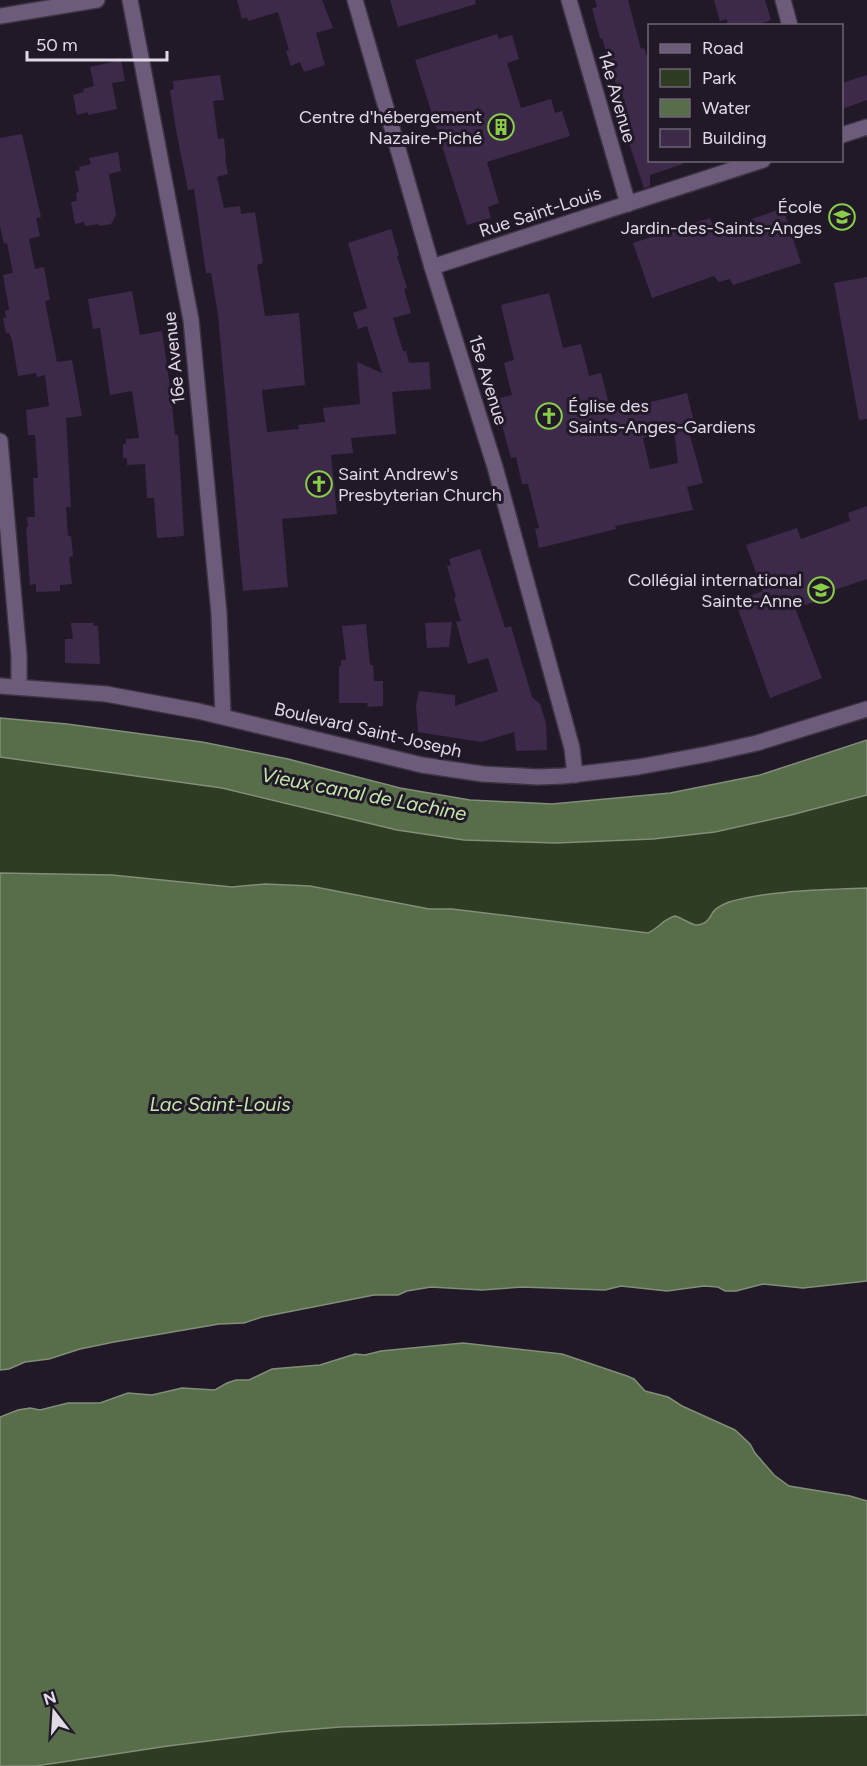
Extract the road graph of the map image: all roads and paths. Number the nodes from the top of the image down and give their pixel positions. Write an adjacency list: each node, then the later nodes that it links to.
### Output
1 (97, 0): 6 (street)
2 (130, 0): 17 (street, 16e Avenue)
3 (355, 0): 12 (street, 15e Avenue)
4 (569, 0): 11 (street, 14e Avenue)
5 (783, 0): 7 (street)
6 (0, 16)
7 (789, 24)
8 (867, 127): 9 (street)
9 (843, 135)
10 (757, 162): 11 (street, Rue Saint-Louis)
11 (628, 204): 12 (street, Rue Saint-Louis)
12 (432, 267): 18 (street, 15e Avenue)
13 (0, 441): 15 (street)
14 (0, 686): 15 (street, Boulevard Saint-Joseph)
15 (19, 687): 17 (street, Boulevard Saint-Joseph)
16 (867, 708): 18 (street, Boulevard Saint-Joseph)
17 (223, 716): 18 (street, Boulevard Saint-Joseph)
18 (575, 775)

